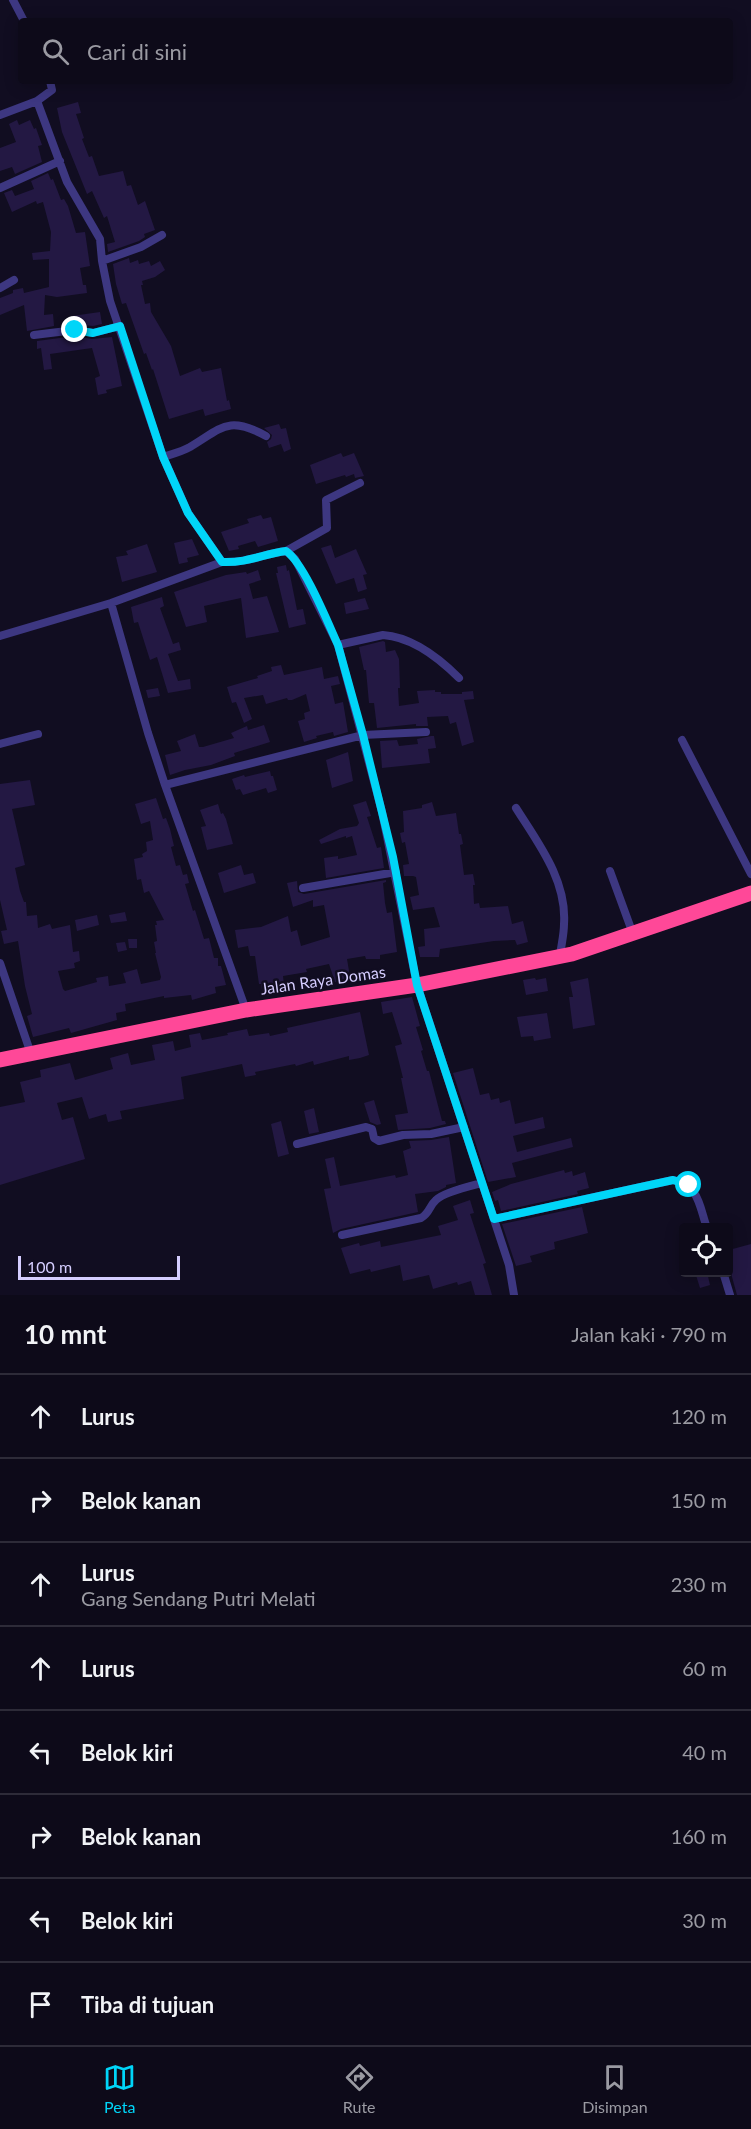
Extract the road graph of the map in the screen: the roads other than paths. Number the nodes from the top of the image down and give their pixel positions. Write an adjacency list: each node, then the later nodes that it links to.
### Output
1 (13, 0): 2 (street)
2 (22, 18)
3 (51, 84): 4 (street)
4 (37, 100): 5 (street); 6 (street)
5 (0, 115)
6 (60, 161): 7 (street); 9 (street)
7 (0, 188)
8 (162, 235): 9 (street)
9 (102, 261): 12 (street)
10 (14, 280): 11 (street)
11 (0, 288)
12 (120, 326): 13 (street); 15 (street)
13 (33, 335)
14 (266, 436): 15 (street)
15 (163, 457): 18 (street)
16 (360, 483): 17 (street)
17 (286, 551): 18 (street); 21 (street)
18 (222, 562): 19 (street)
19 (111, 603): 20 (street); 28 (street)
20 (0, 636)
21 (338, 645): 22 (street); 25 (street)
22 (459, 678)
23 (426, 732): 25 (street)
24 (38, 734): 27 (street)
25 (363, 735): 28 (street); 31 (street)
26 (682, 740): 32 (street)
27 (0, 744)
28 (165, 785): 39 (street)
29 (516, 808): 36 (street)
30 (610, 871): 35 (street)
31 (396, 872): 33 (street); 38 (street)
32 (751, 874)
33 (303, 888)
34 (751, 893): 35 (highway, Jalan Raya Domas)
35 (633, 935): 36 (highway, Jalan Raya Domas)
36 (560, 956): 38 (highway, Jalan Raya Domas)
37 (0, 963): 40 (street)
38 (417, 985): 39 (highway, Jalan Raya Domas); 42 (street)
39 (246, 1010): 40 (highway, Jalan Raya Domas)
40 (32, 1054): 41 (highway, Jalan Raya Domas)
41 (0, 1060)
42 (464, 1127): 43 (street); 44 (street)
43 (297, 1144)
44 (482, 1183): 45 (street); 47 (street)
45 (494, 1219): 46 (street); 49 (street)
46 (706, 1223)
47 (342, 1235)
48 (725, 1277): 50 (street)
49 (514, 1295)
50 (730, 1295)

